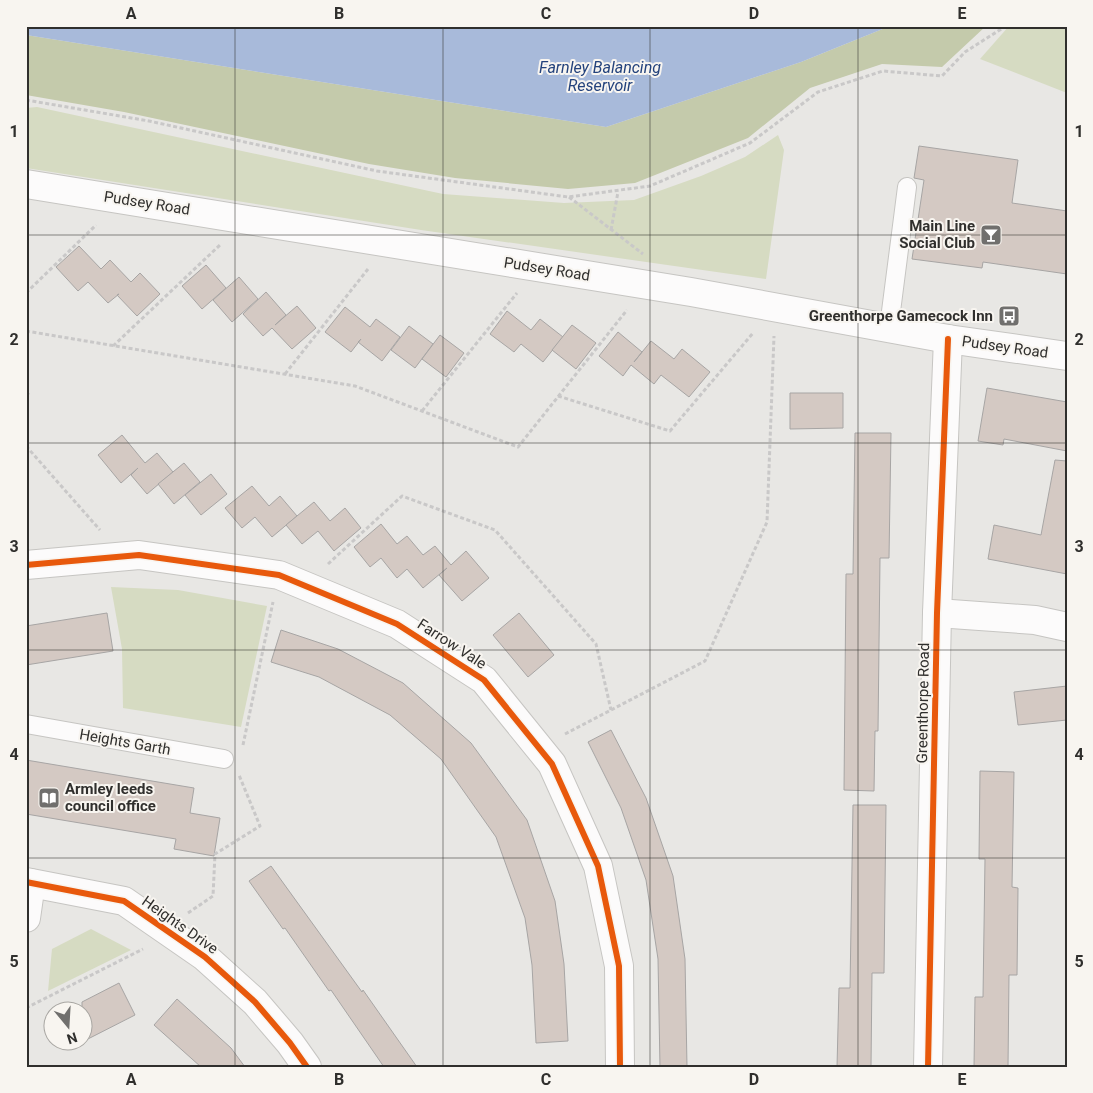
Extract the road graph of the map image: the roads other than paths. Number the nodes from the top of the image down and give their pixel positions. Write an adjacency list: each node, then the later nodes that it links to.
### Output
1 (26, 184): 3 (street, Pudsey Road)
2 (907, 187): 3 (lane)
3 (889, 327): 4 (street, Pudsey Road)
4 (948, 339): 5 (street, Pudsey Road); 7 (street, Greenthorpe Road)
5 (1067, 356)
6 (26, 565): 14 (street, Farrow Vale)
7 (937, 613): 8 (street); 15 (street, Greenthorpe Road)
8 (1067, 627)
9 (26, 724): 10 (lane, Heights Garth)
10 (224, 759)
11 (29, 883): 12 (street); 13 (street, Heights Drive)
12 (26, 918)
13 (307, 1067)
14 (620, 1067)
15 (928, 1067)

